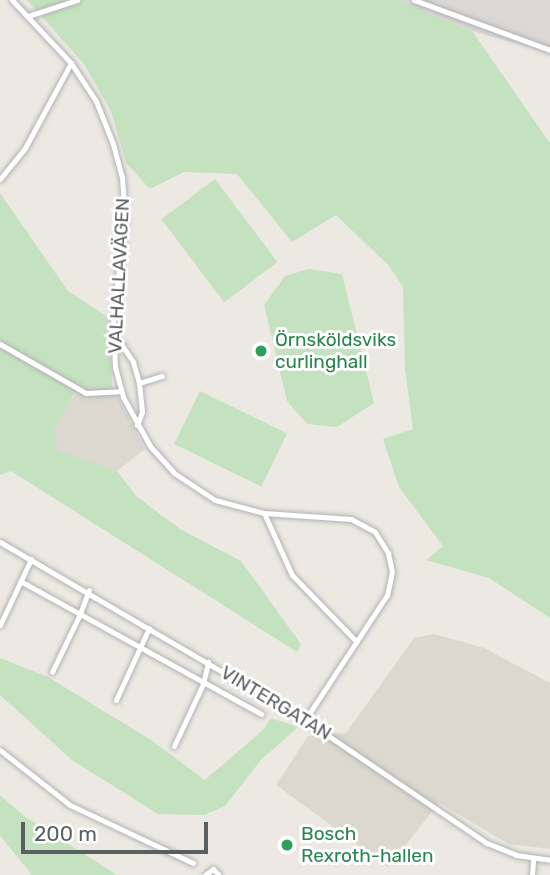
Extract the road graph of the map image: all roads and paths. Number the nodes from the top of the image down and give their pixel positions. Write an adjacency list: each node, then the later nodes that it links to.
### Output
1 (12, 0): 4 (street, VALHALLAVÄGEN)
2 (77, 0): 4 (street)
3 (414, 0): 5 (street)
4 (28, 16): 6 (street, VALHALLAVÄGEN)
5 (550, 50)
6 (71, 63): 7 (street); 8 (street, VALHALLAVÄGEN)
7 (0, 179)
8 (113, 332): 11 (street); 12 (street, VALHALLAVÄGEN)
9 (0, 344): 12 (street)
10 (162, 376): 11 (street)
11 (139, 383): 13 (street)
12 (121, 391): 13 (street, VALHALLAVÄGEN)
13 (137, 425): 14 (street, VALHALLAVÄGEN)
14 (264, 513): 22 (street); 22 (street, VALHALLAVÄGEN)
15 (0, 542): 16 (street, VINTERGATAN)
16 (31, 559): 17 (street); 18 (street, VINTERGATAN)
17 (22, 582): 19 (street); 20 (street)
18 (89, 590): 19 (street); 21 (street, VINTERGATAN)
19 (80, 614): 23 (street); 25 (street)
20 (0, 625)
21 (149, 628): 23 (street); 24 (street, VINTERGATAN)
22 (357, 642): 29 (street, VALHALLAVÄGEN)
23 (142, 648): 26 (street); 27 (street)
24 (208, 662): 26 (street); 29 (street, VINTERGATAN)
25 (52, 673)
26 (203, 684): 28 (street); 30 (street)
27 (116, 700)
28 (261, 714)
29 (305, 720): 32 (street, VINTERGATAN)
30 (174, 746)
31 (0, 750): 34 (street)
32 (533, 859): 33 (street, VINTERGATAN); 37 (street)
33 (550, 860)
34 (193, 863)
35 (205, 875): 36 (street)
36 (219, 875)
37 (531, 875)

